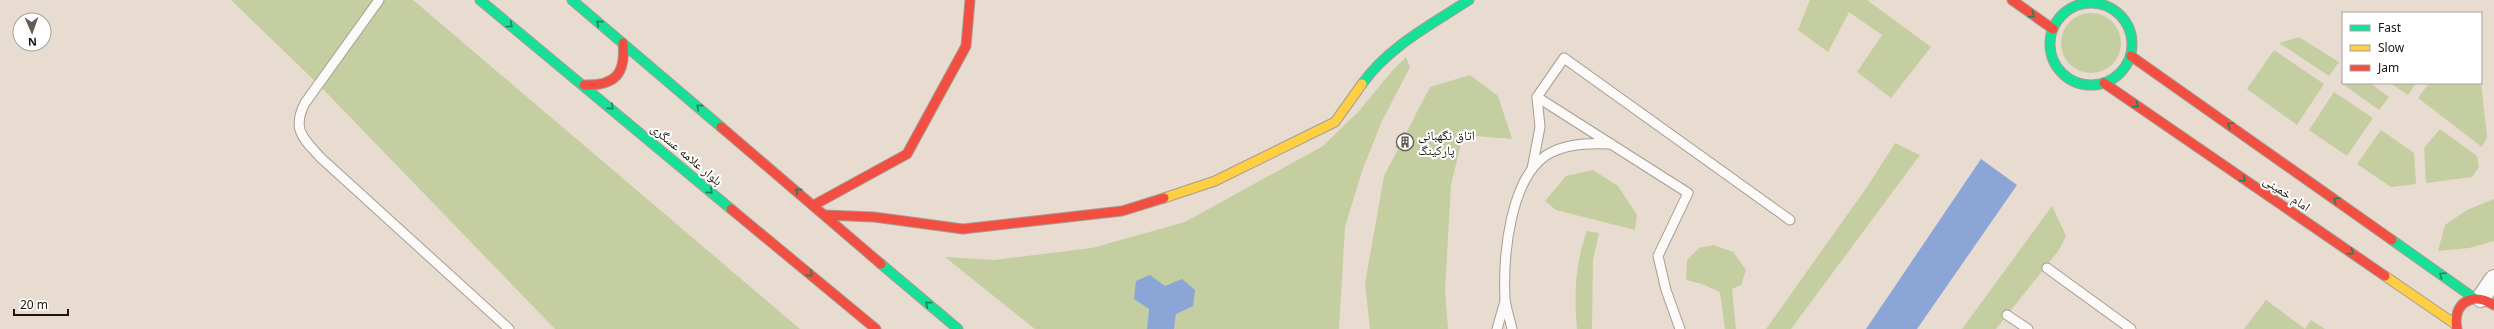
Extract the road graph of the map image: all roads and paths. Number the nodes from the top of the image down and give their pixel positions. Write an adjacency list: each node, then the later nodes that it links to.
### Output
1 (378, 0): 26 (lane)
2 (480, 0): 13 (main road, بلوار علامه عسگری, one-way to 13)
3 (572, 0): 10 (main road, one-way to 3)
4 (970, 0): 17 (main road)
5 (1469, 0): 18 (main road)
6 (2012, 0): 9 (main road, one-way to 9)
7 (2058, 4): 8 (main road)
8 (2067, 10): 9 (main road); 11 (main road)
9 (2053, 29): 12 (main road)
10 (623, 43): 13 (main road); 17 (main road, one-way to 10)
11 (2131, 56): 12 (main road); 23 (main road, امام خمینی, one-way to 11)
12 (2104, 83): 25 (main road, امام خمینی, one-way to 25)
13 (584, 86): 27 (main road, بلوار علامه عسگری, one-way to 27)
14 (1537, 97): 15 (lane); 16 (lane); 19 (lane)
15 (1612, 144): 16 (lane); 31 (lane)
16 (1532, 169): 22 (lane)
17 (814, 205): 18 (main road)
18 (825, 215): 28 (main road, one-way to 18)
19 (1790, 220)
20 (2047, 268): 33 (lane)
21 (2494, 279): 23 (street)
22 (1505, 300): 29 (lane); 30 (lane)
23 (2483, 300): 25 (main road)
24 (2007, 315): 32 (lane)
25 (2456, 326)
26 (509, 329)
27 (876, 329)
28 (958, 329)
29 (1497, 329)
30 (1512, 329)
31 (1680, 329)
32 (2028, 329)
33 (2131, 329)

